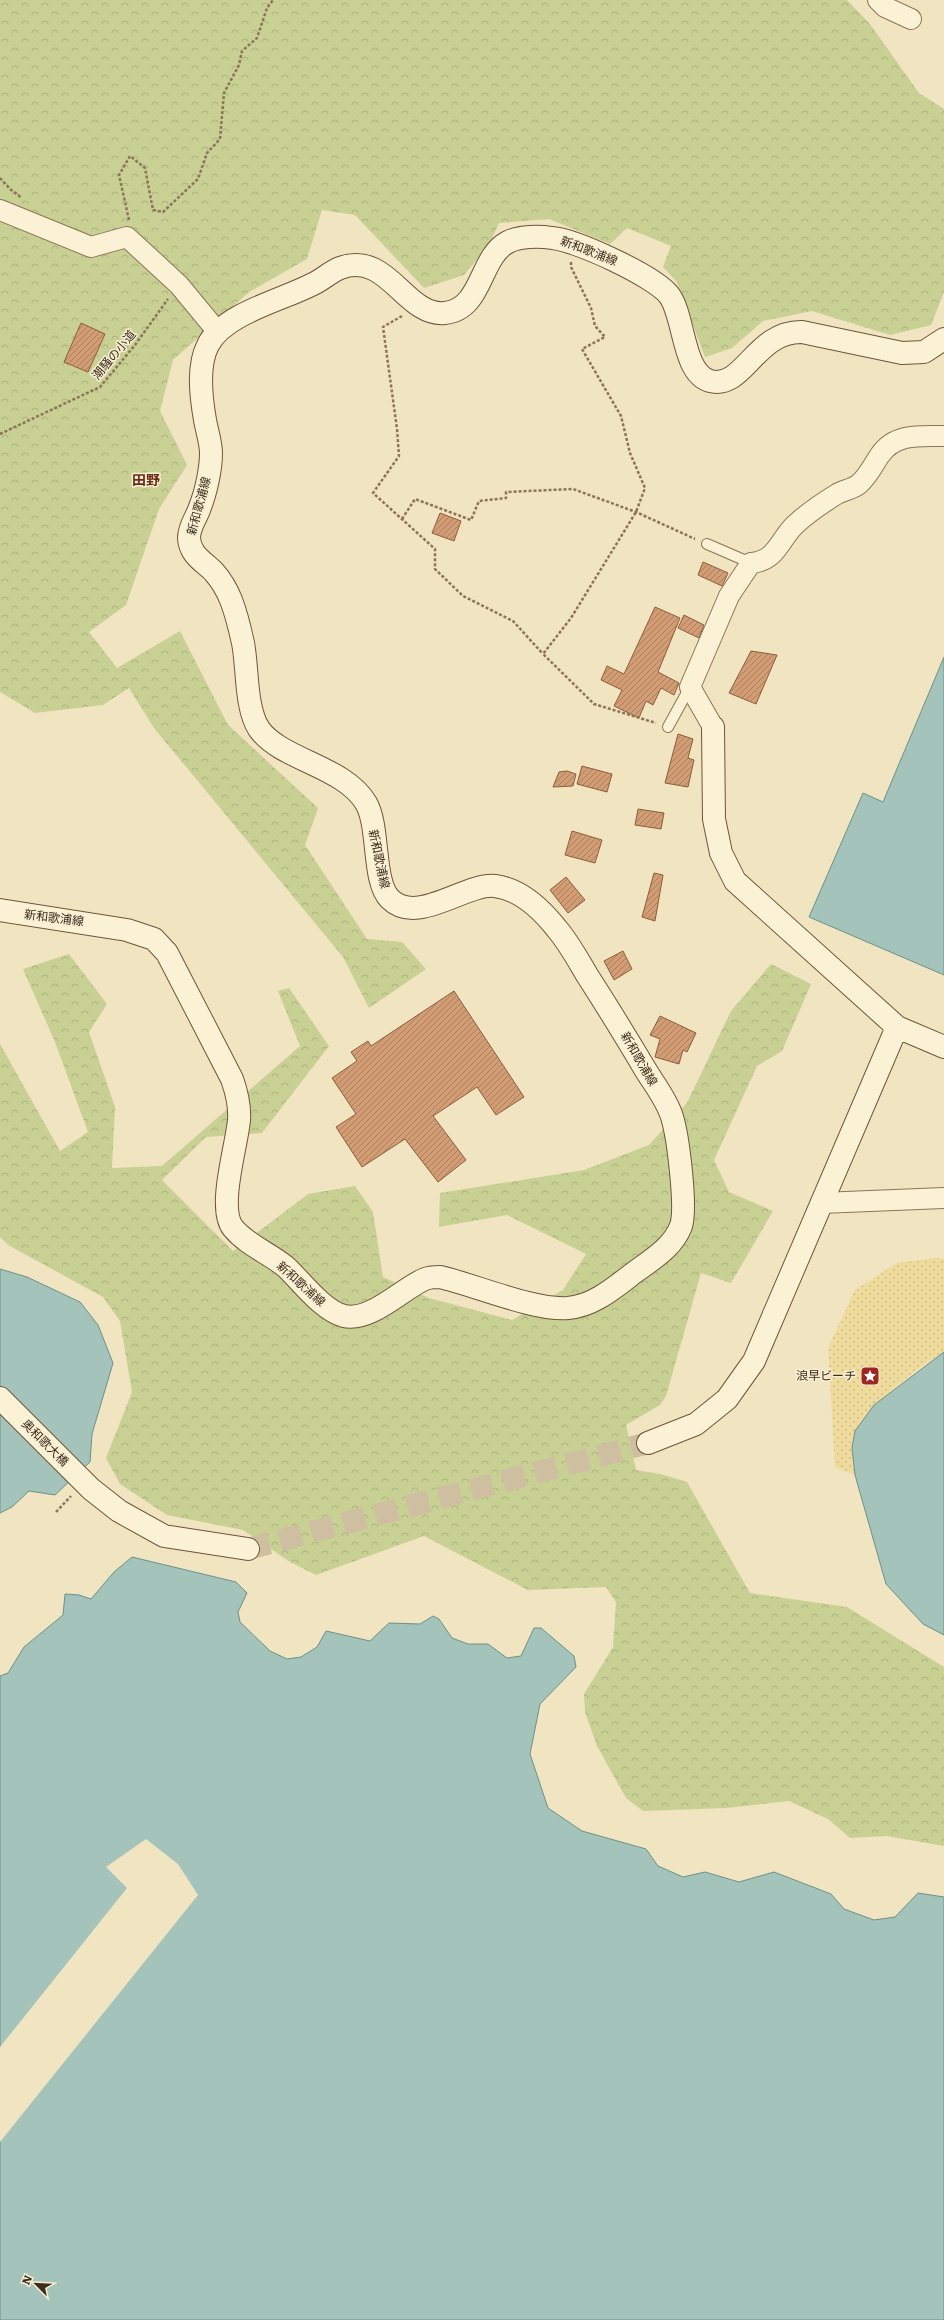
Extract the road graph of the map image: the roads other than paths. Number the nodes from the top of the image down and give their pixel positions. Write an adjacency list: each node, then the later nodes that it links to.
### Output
1 (878, 0): 2 (street)
2 (911, 19)
3 (0, 210): 4 (street)
4 (217, 331): 5 (main road, 新和歌浦線); 12 (main road, 新和歌浦線)
5 (944, 339)
6 (944, 436): 8 (street)
7 (707, 544): 8 (lane)
8 (751, 563): 9 (street)
9 (690, 687): 10 (lane); 11 (street)
10 (668, 726)
11 (713, 727): 13 (main road)
12 (0, 910)
13 (897, 1027): 14 (main road); 16 (main road)
14 (944, 1047)
15 (944, 1198): 16 (street)
16 (821, 1203): 18 (main road)
17 (0, 1398): 19 (main road, 奥和歌大橋)
18 (648, 1443)
19 (248, 1549)

